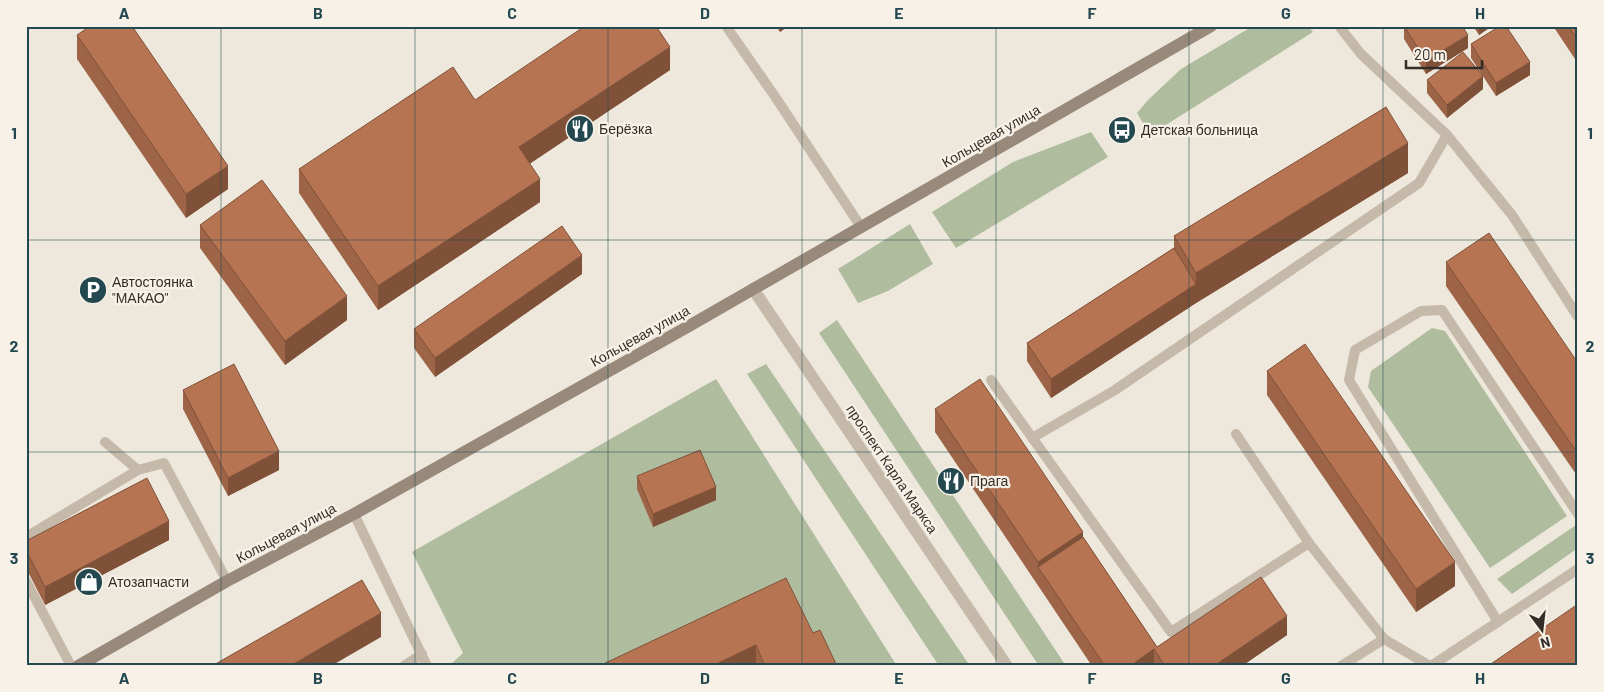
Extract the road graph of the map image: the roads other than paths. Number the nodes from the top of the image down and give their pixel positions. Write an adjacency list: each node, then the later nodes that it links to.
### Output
1 (726, 26): 5 (lane)
2 (1211, 26): 5 (main road, Кольцевая улица)
3 (1339, 26): 4 (lane)
4 (1447, 135): 7 (lane); 10 (lane)
5 (860, 227): 6 (main road, Кольцевая улица)
6 (753, 288): 13 (main road, Кольцевая улица); 27 (street, проспект Карла Маркса)
7 (1578, 318)
8 (991, 380): 10 (lane)
9 (1236, 434): 16 (lane)
10 (1032, 438): 16 (lane)
11 (105, 442): 12 (lane)
12 (138, 470): 15 (lane); 19 (lane)
13 (354, 514): 19 (main road, Кольцевая улица); 22 (lane)
14 (1578, 514): 20 (lane)
15 (26, 537)
16 (1309, 543): 21 (lane)
17 (1578, 569): 20 (lane)
18 (26, 581): 23 (lane)
19 (226, 581): 24 (main road, Кольцевая улица)
20 (1498, 622): 29 (lane)
21 (1384, 638): 28 (lane); 29 (lane)
22 (422, 654): 25 (lane); 26 (lane)
23 (71, 666)
24 (78, 666)
25 (404, 666)
26 (427, 666)
27 (1007, 666)
28 (1342, 666)
29 (1430, 666)

